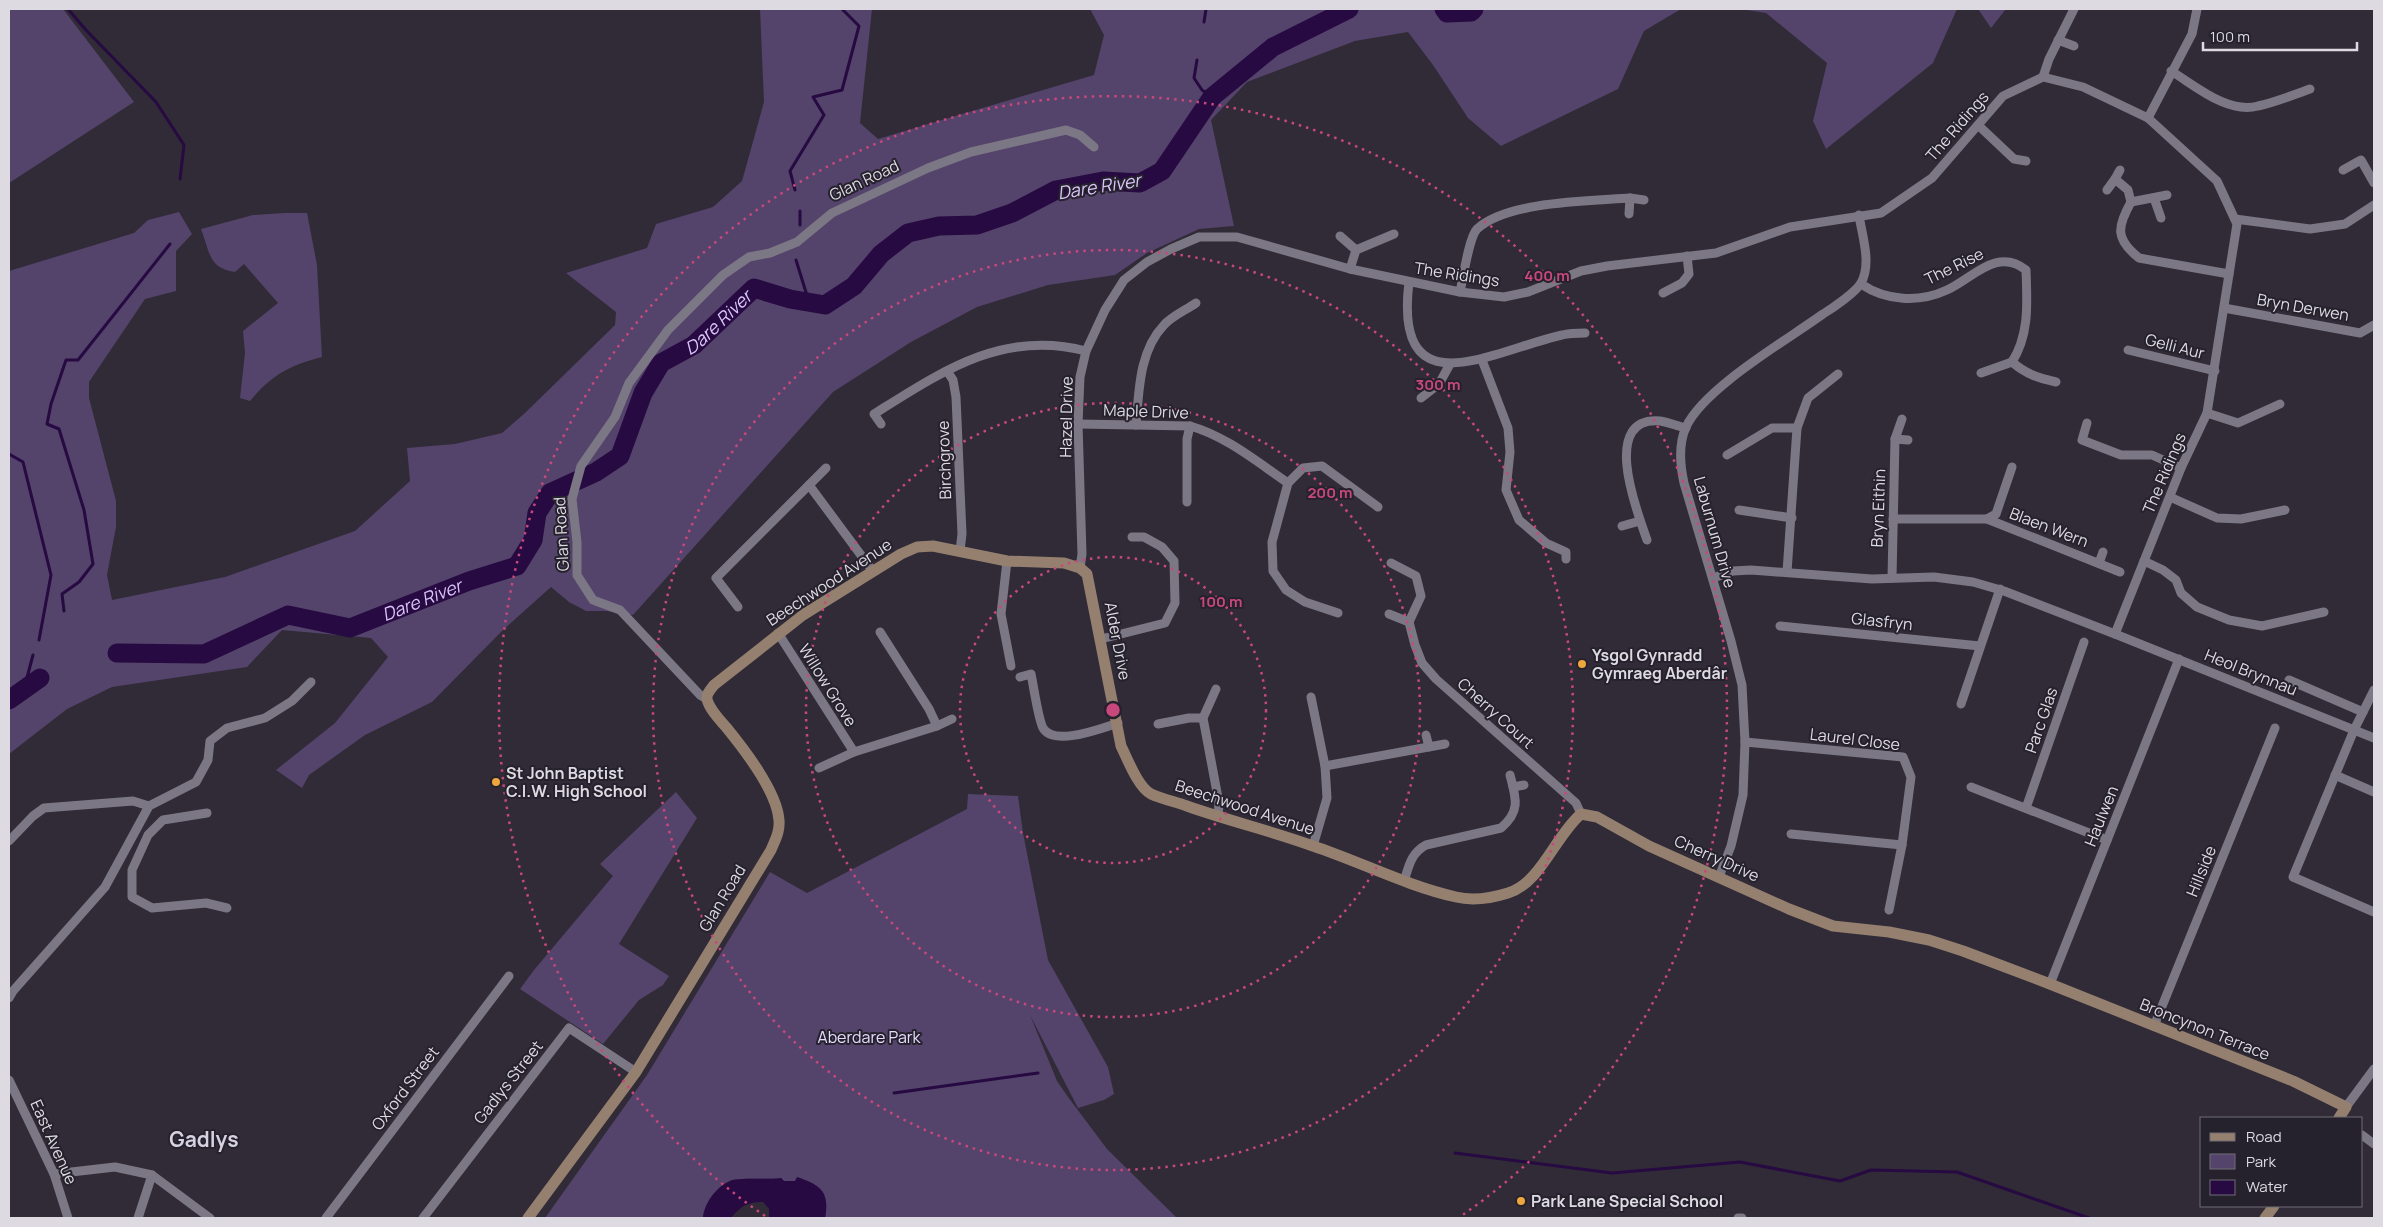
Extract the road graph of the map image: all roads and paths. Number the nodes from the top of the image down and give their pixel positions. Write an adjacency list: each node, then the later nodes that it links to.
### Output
1 (2074, 9): 3 (street)
2 (2197, 9): 5 (street)
3 (2058, 40): 4 (street); 6 (street)
4 (2074, 46)
5 (2171, 71): 7 (street); 8 (street)
6 (2043, 77): 8 (street, The Ridings); 9 (street, The Ridings)
7 (2310, 89)
8 (2148, 118): 26 (street, The Ridings)
9 (1978, 126): 11 (street); 24 (street, The Ridings)
10 (1094, 147): 116 (street, Glan Road)
11 (2026, 161)
12 (2120, 170): 14 (street)
13 (2343, 170): 15 (street)
14 (2115, 179): 16 (street); 21 (street)
15 (2374, 184)
16 (2107, 190)
17 (2167, 194): 19 (street)
18 (1630, 198): 20 (street); 23 (street); 35 (street)
19 (2154, 198): 21 (street); 25 (street)
20 (1644, 200)
21 (2131, 202): 32 (street)
22 (2374, 205): 26 (street)
23 (1629, 214)
24 (1858, 215): 30 (street, The Ridings); 34 (street)
25 (2161, 218)
26 (2234, 219): 32 (street, The Ridings)
27 (1394, 234): 29 (street)
28 (1340, 236): 29 (street)
29 (1356, 250): 31 (street)
30 (1688, 256): 35 (street, The Ridings); 36 (street)
31 (1350, 269): 33 (street, The Ridings); 42 (street, Hazel Drive)
32 (2229, 274): 38 (street, The Ridings)
33 (1409, 282): 35 (street, The Ridings); 45 (street)
34 (1861, 284): 44 (street, The Rise); 60 (street, Laburnum Drive)
35 (1460, 292)
36 (1663, 293)
37 (1196, 304): 58 (street)
38 (2224, 308): 39 (street, Bryn Derwen); 47 (street, The Ridings)
39 (2374, 325)
40 (1585, 333): 43 (street)
41 (2128, 350): 47 (street, Gelli Aur)
42 (1086, 351): 46 (street); 57 (street, Hazel Drive)
43 (1482, 360): 45 (street); 84 (street)
44 (2012, 362): 48 (street); 50 (street)
45 (1450, 364): 51 (street)
46 (947, 371): 56 (street); 82 (street, Birchgrove)
47 (2214, 371): 53 (street, The Ridings)
48 (1981, 373)
49 (1838, 374): 61 (street)
50 (2056, 382)
51 (1422, 398)
52 (2280, 404): 53 (street)
53 (2207, 412): 67 (street, The Ridings)
54 (1902, 419): 62 (street, Bryn Eithin)
55 (2087, 423): 67 (street)
56 (881, 424)
57 (1078, 424): 58 (street, Maple Drive); 89 (street, Hazel Drive)
58 (1136, 425): 59 (street, Maple Drive)
59 (1190, 426): 68 (street, Maple Drive); 71 (street)
60 (1686, 428): 78 (street); 93 (street, Laburnum Drive)
61 (1798, 428): 64 (street); 75 (street)
62 (1895, 439): 63 (street); 76 (street, Bryn Eithin)
63 (1908, 440)
64 (1727, 455)
65 (2012, 467): 77 (street, Blaen Wern)
66 (826, 468): 69 (street)
67 (2182, 468): 70 (street, The Ridings)
68 (1288, 483): 72 (street); 98 (street)
69 (809, 485): 90 (street); 96 (street)
70 (2170, 497): 74 (street); 86 (street, The Ridings)
71 (1187, 502)
72 (1378, 507)
73 (1739, 510): 75 (street)
74 (2286, 510)
75 (1792, 518): 91 (street)
76 (1893, 519): 77 (street, Blaen Wern); 94 (street, Bryn Eithin)
77 (1987, 519): 88 (street, Blaen Wern)
78 (1640, 521): 79 (street); 81 (street)
79 (1622, 526)
80 (1132, 537): 105 (street)
81 (1646, 540)
82 (960, 551): 85 (street, Beechwood Avenue); 90 (street, Beechwood Avenue)
83 (2103, 552): 88 (street, Blaen Wern)
84 (1566, 559)
85 (1007, 561): 89 (street, Beechwood Avenue); 109 (street)
86 (2144, 561): 97 (street); 104 (street, The Ridings)
87 (1391, 563): 100 (street)
88 (2099, 563): 92 (street, Blaen Wern)
89 (1080, 568): 105 (street, Alder Drive)
90 (872, 570): 103 (street, Beechwood Avenue)
91 (1787, 572): 93 (street, Heol Brynnau); 94 (street, Heol Brynnau)
92 (2120, 572)
93 (1713, 578): 128 (street, Laburnum Drive)
94 (1892, 578): 95 (street, Heol Brynnau)
95 (2000, 589): 104 (street, Heol Brynnau); 107 (street)
96 (738, 607)
97 (2324, 612)
98 (1338, 613)
99 (1389, 614): 100 (street)
100 (1409, 622): 143 (street, Cherry Court)
101 (1780, 626): 107 (street, Glasfryn)
102 (880, 632): 123 (street)
103 (778, 633): 116 (street, Beechwood Avenue); 131 (street, Willow Grove)
104 (2115, 634): 108 (street, Heol Brynnau)
105 (1101, 639): 121 (street, Alder Drive)
106 (2084, 642): 141 (street, Parc Glas)
107 (1980, 646): 117 (street)
108 (2179, 659): 125 (street, Heol Brynnau); 146 (street, Haulwen)
109 (1011, 666)
110 (1020, 677): 121 (street)
111 (2288, 680): 118 (street)
112 (311, 682): 140 (street)
113 (1216, 688): 119 (street)
114 (2374, 690): 118 (street)
115 (1311, 697): 132 (street)
116 (707, 699): 162 (street, Glan Road)
117 (1961, 704)
118 (2363, 712): 125 (street)
119 (1203, 718): 122 (street); 144 (street)
120 (952, 719): 123 (street, Willow Grove)
121 (1118, 723): 144 (street, Beechwood Avenue)
122 (1158, 724)
123 (937, 726): 131 (street, Willow Grove)
124 (2275, 728): 160 (street, Hillside)
125 (2354, 730): 127 (street, Heol Brynnau); 135 (street)
126 (1426, 735): 130 (street)
127 (2374, 738)
128 (1745, 742): 148 (street, Laurel Close); 152 (street, Laburnum Drive)
129 (1445, 744): 130 (street)
130 (1429, 747): 132 (street)
131 (854, 752): 133 (street, Willow Grove)
132 (1325, 766): 149 (street)
133 (819, 768)
134 (1510, 775): 137 (street)
135 (2335, 775): 139 (street); 156 (street)
136 (1524, 785): 137 (street)
137 (1513, 787): 153 (street)
138 (1970, 787): 141 (street)
139 (2374, 792)
140 (153, 803): 147 (street); 150 (street)
141 (2026, 808): 146 (street)
142 (207, 813): 151 (street)
143 (1581, 814): 152 (street, Cherry Drive); 153 (street)
144 (1218, 817): 149 (street, Beechwood Avenue)
145 (1792, 834): 148 (street)
146 (2107, 840): 158 (street, Haulwen)
147 (9, 841)
148 (1902, 845): 155 (street, Laurel Close)
149 (1313, 846): 153 (street, Beechwood Avenue)
150 (120, 863): 151 (street); 159 (street)
151 (135, 864): 154 (street)
152 (1719, 877): 158 (street, Cherry Drive)
153 (1404, 881)
154 (227, 908)
155 (1889, 910)
156 (2374, 912)
157 (509, 976): 174 (street, Oxford Street)
158 (2050, 984): 160 (street, Broncynon Terrace)
159 (9, 998)
160 (2154, 1026): 164 (street, Broncynon Terrace)
161 (2374, 1069): 164 (street)
162 (636, 1072): 175 (street, Gadlys Street); 176 (street, Glan Road)
163 (9, 1080): 168 (street, East Avenue)
164 (2346, 1107): 165 (street)
165 (2341, 1117)
166 (2363, 1135): 167 (street)
167 (2374, 1144)
168 (54, 1174): 169 (street); 171 (street, East Avenue)
169 (152, 1175): 172 (street); 173 (street)
170 (2273, 1207): 179 (street)
171 (68, 1218)
172 (138, 1218)
173 (210, 1218)
174 (326, 1218)
175 (422, 1218)
176 (528, 1218)
177 (1738, 1218): 178 (street)
178 (1742, 1218)
179 (2265, 1218)

